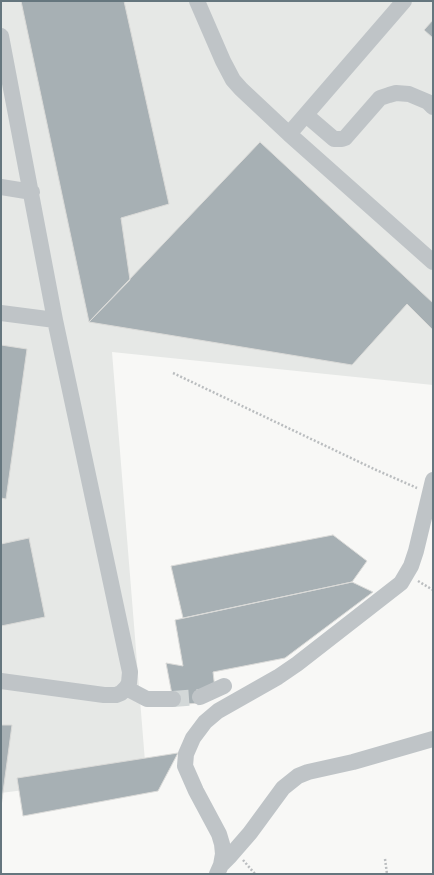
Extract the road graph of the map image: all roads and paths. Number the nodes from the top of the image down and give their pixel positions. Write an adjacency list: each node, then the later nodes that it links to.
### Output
1 (197, 1): 7 (street)
2 (404, 1): 6 (street)
3 (1, 36): 4 (street)
4 (3, 55): 9 (street)
5 (433, 107): 6 (street)
6 (306, 115): 7 (street)
7 (289, 134): 10 (street)
8 (1, 187): 9 (street)
9 (32, 192): 12 (street)
10 (433, 262)
11 (1, 313): 12 (street)
12 (55, 320): 17 (street)
13 (173, 373): 14 (path)
14 (431, 487): 22 (street)
15 (1, 681): 17 (street)
16 (224, 686): 18 (street)
17 (126, 688): 19 (street)
18 (200, 697)
19 (173, 699)
20 (433, 739): 22 (street)
21 (384, 859): 23 (path)
22 (219, 869)
23 (387, 874)

